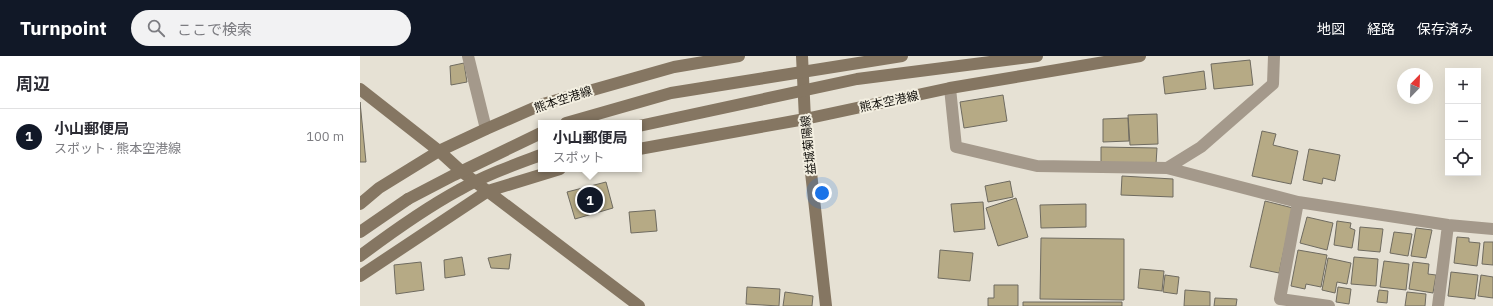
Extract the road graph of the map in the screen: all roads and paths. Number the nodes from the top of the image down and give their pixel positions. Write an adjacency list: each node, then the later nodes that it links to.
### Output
1 (468, 56): 13 (street)
2 (739, 56): 13 (main road, 熊本空港線)
3 (802, 56): 10 (main road, 益城菊陽線)
4 (902, 56): 11 (main road, 熊本空港線, bridge)
5 (1037, 56): 12 (main road, 熊本空港線, bridge)
6 (1140, 56): 8 (main road, 熊本空港線)
7 (1274, 56): 18 (street)
8 (950, 88): 10 (main road, 熊本空港線); 18 (street)
9 (360, 89): 16 (main road)
10 (805, 119): 15 (main road, 熊本空港線); 29 (main road, 益城菊陽線)
11 (576, 120)
12 (642, 125)
13 (486, 128): 16 (main road, 熊本空港線)
14 (538, 134): 25 (main road, bridge)
15 (642, 147)
16 (439, 151): 20 (main road); 22 (main road, 熊本空港線)
17 (538, 156): 26 (main road, bridge)
18 (1167, 168): 21 (street)
19 (550, 172): 20 (main road)
20 (488, 191): 27 (main road); 28 (main road)
21 (1298, 202): 23 (street); 30 (street)
22 (360, 204)
23 (1448, 224): 24 (street); 31 (street)
24 (1493, 229)
25 (360, 232)
26 (360, 256)
27 (360, 276)
28 (639, 306)
29 (826, 306)
30 (1329, 306)
31 (1438, 306)

